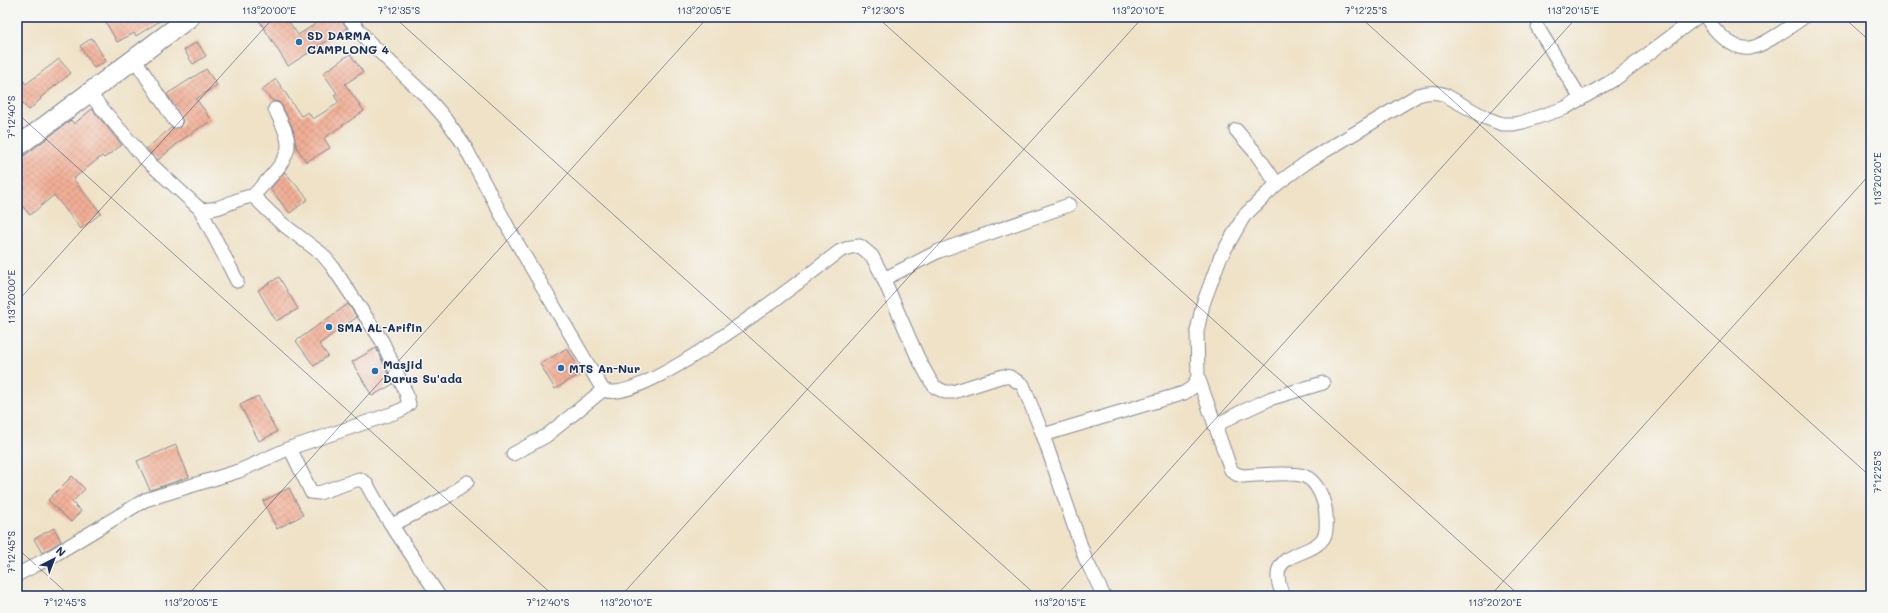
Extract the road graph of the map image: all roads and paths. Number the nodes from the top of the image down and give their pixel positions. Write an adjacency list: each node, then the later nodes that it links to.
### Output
1 (190, 17): 7 (street)
2 (348, 17): 22 (street)
3 (1698, 17): 9 (street)
4 (1706, 17): 5 (street)
5 (1804, 17)
6 (1538, 28): 9 (street)
7 (134, 58): 8 (street); 11 (street)
8 (88, 92): 13 (street); 17 (street)
9 (1581, 98): 14 (street)
10 (275, 109): 15 (street)
11 (175, 121)
12 (1236, 130): 14 (street)
13 (17, 147)
14 (1277, 184): 20 (street)
15 (253, 196): 17 (street); 25 (street)
16 (1069, 205): 18 (street)
17 (200, 209): 19 (street)
18 (884, 278): 22 (street); 24 (street)
19 (237, 281)
20 (1198, 377): 23 (street); 24 (street)
21 (1323, 383): 23 (street)
22 (603, 390): 26 (street)
23 (1215, 426): 32 (street)
24 (1043, 435): 31 (street)
25 (290, 448): 28 (street); 29 (street)
26 (513, 454)
27 (467, 482): 28 (street)
28 (392, 525): 30 (street)
29 (17, 575)
30 (439, 596)
31 (1104, 596)
32 (1283, 596)

